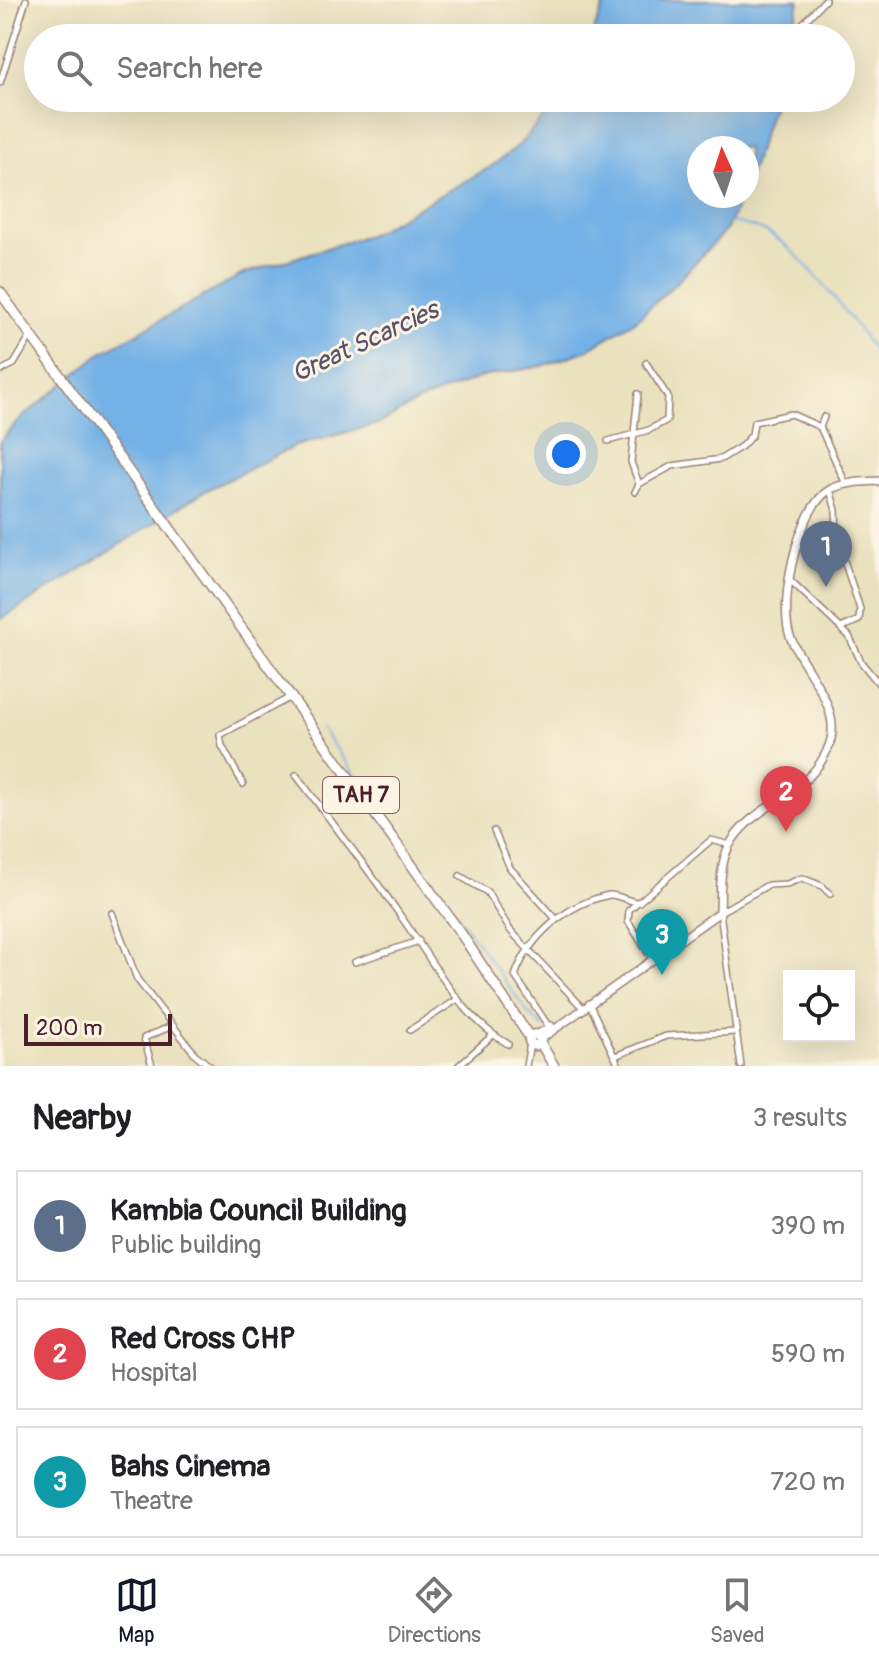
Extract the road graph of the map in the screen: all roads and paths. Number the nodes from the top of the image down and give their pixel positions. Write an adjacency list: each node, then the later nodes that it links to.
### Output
1 (26, 0): 4 (street)
2 (825, 0): 3 (street)
3 (802, 24)
4 (0, 83)
5 (0, 292): 6 (highway, TAH 7)
6 (32, 334): 8 (street); 22 (highway, TAH 7)
7 (646, 363): 12 (street)
8 (0, 371)
9 (638, 394): 12 (street)
10 (824, 417): 11 (street)
11 (820, 427): 15 (street); 16 (street)
12 (636, 432): 13 (street); 15 (street)
13 (608, 441)
14 (879, 481): 16 (main road)
15 (639, 484): 18 (street)
16 (847, 484): 17 (main road)
17 (830, 490): 19 (main road); 20 (street)
18 (635, 492)
19 (790, 580): 20 (street); 26 (main road)
20 (841, 628): 21 (street)
21 (879, 684)
22 (289, 698): 24 (street); 44 (highway, TAH 7)
23 (296, 775): 33 (street)
24 (243, 784)
25 (494, 831): 32 (street)
26 (730, 845): 29 (street); 30 (main road)
27 (460, 876): 34 (street)
28 (830, 894): 30 (street)
29 (639, 902): 32 (street); 35 (street)
30 (720, 912): 35 (main road); 42 (street)
31 (112, 913): 39 (street)
32 (556, 919): 34 (street)
33 (419, 941): 36 (street); 37 (street)
34 (531, 949): 38 (street); 40 (street)
35 (652, 959): 38 (main road)
36 (355, 962)
37 (458, 999): 41 (street); 43 (street)
38 (586, 1005): 40 (main road); 46 (street)
39 (172, 1026): 48 (street); 49 (street)
40 (553, 1026): 44 (main road)
41 (410, 1030)
42 (736, 1032): 46 (street); 53 (street)
43 (493, 1035): 45 (street); 50 (street)
44 (536, 1040): 47 (highway, TAH 7); 51 (street)
45 (508, 1044)
46 (615, 1056): 52 (street)
47 (551, 1063)
48 (152, 1066)
49 (210, 1066)
50 (458, 1066)
51 (526, 1066)
52 (619, 1066)
53 (741, 1066)

